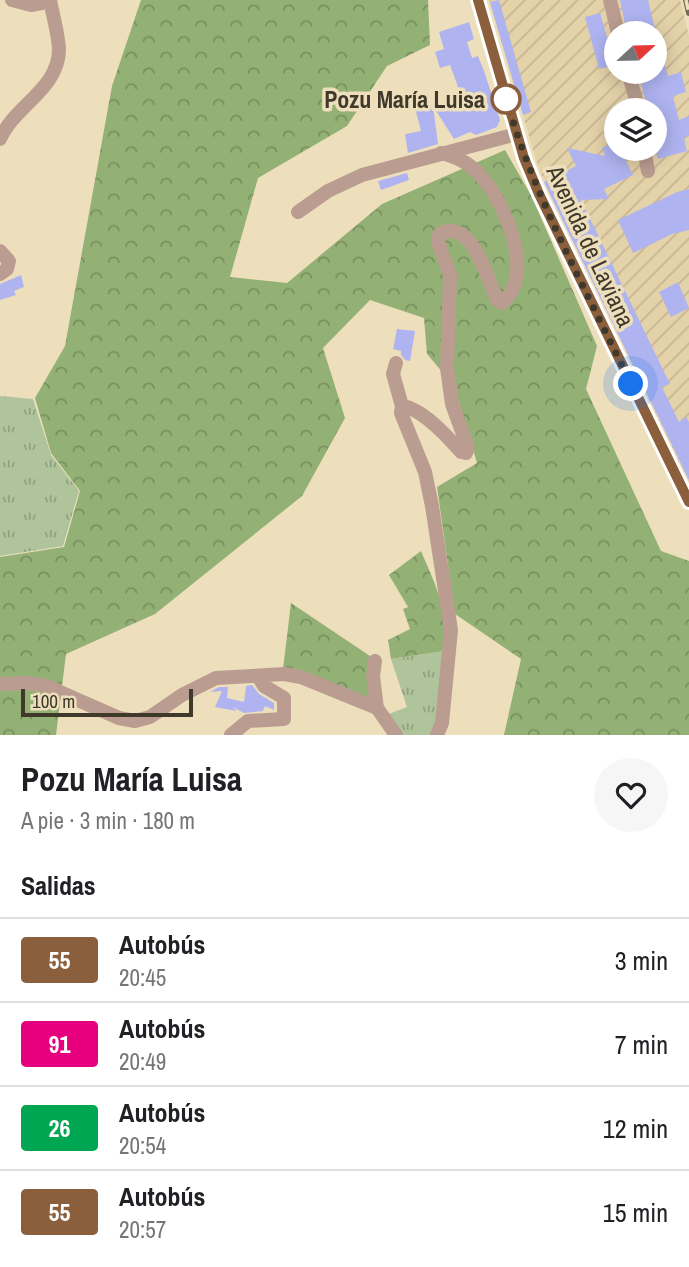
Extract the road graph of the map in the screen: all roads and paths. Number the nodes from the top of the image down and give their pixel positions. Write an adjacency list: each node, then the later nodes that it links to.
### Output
1 (12, 0): 2 (street)
2 (44, 0)
3 (50, 0): 8 (street)
4 (478, 0): 7 (street, Avenida de Laviana)
5 (610, 0): 6 (street)
6 (615, 21)
7 (517, 134): 9 (street); 17 (street, Avenida de Laviana)
8 (0, 139)
9 (441, 153): 12 (street); 16 (street)
10 (646, 161): 11 (street)
11 (648, 171)
12 (298, 212)
13 (0, 251): 14 (street)
14 (0, 274)
15 (396, 363): 16 (street)
16 (402, 406): 24 (street)
17 (689, 502)
18 (375, 661): 21 (street)
19 (258, 676): 20 (street); 21 (street); 22 (street)
20 (0, 684)
21 (377, 708): 23 (street)
22 (231, 735)
23 (396, 735)
24 (437, 735)

